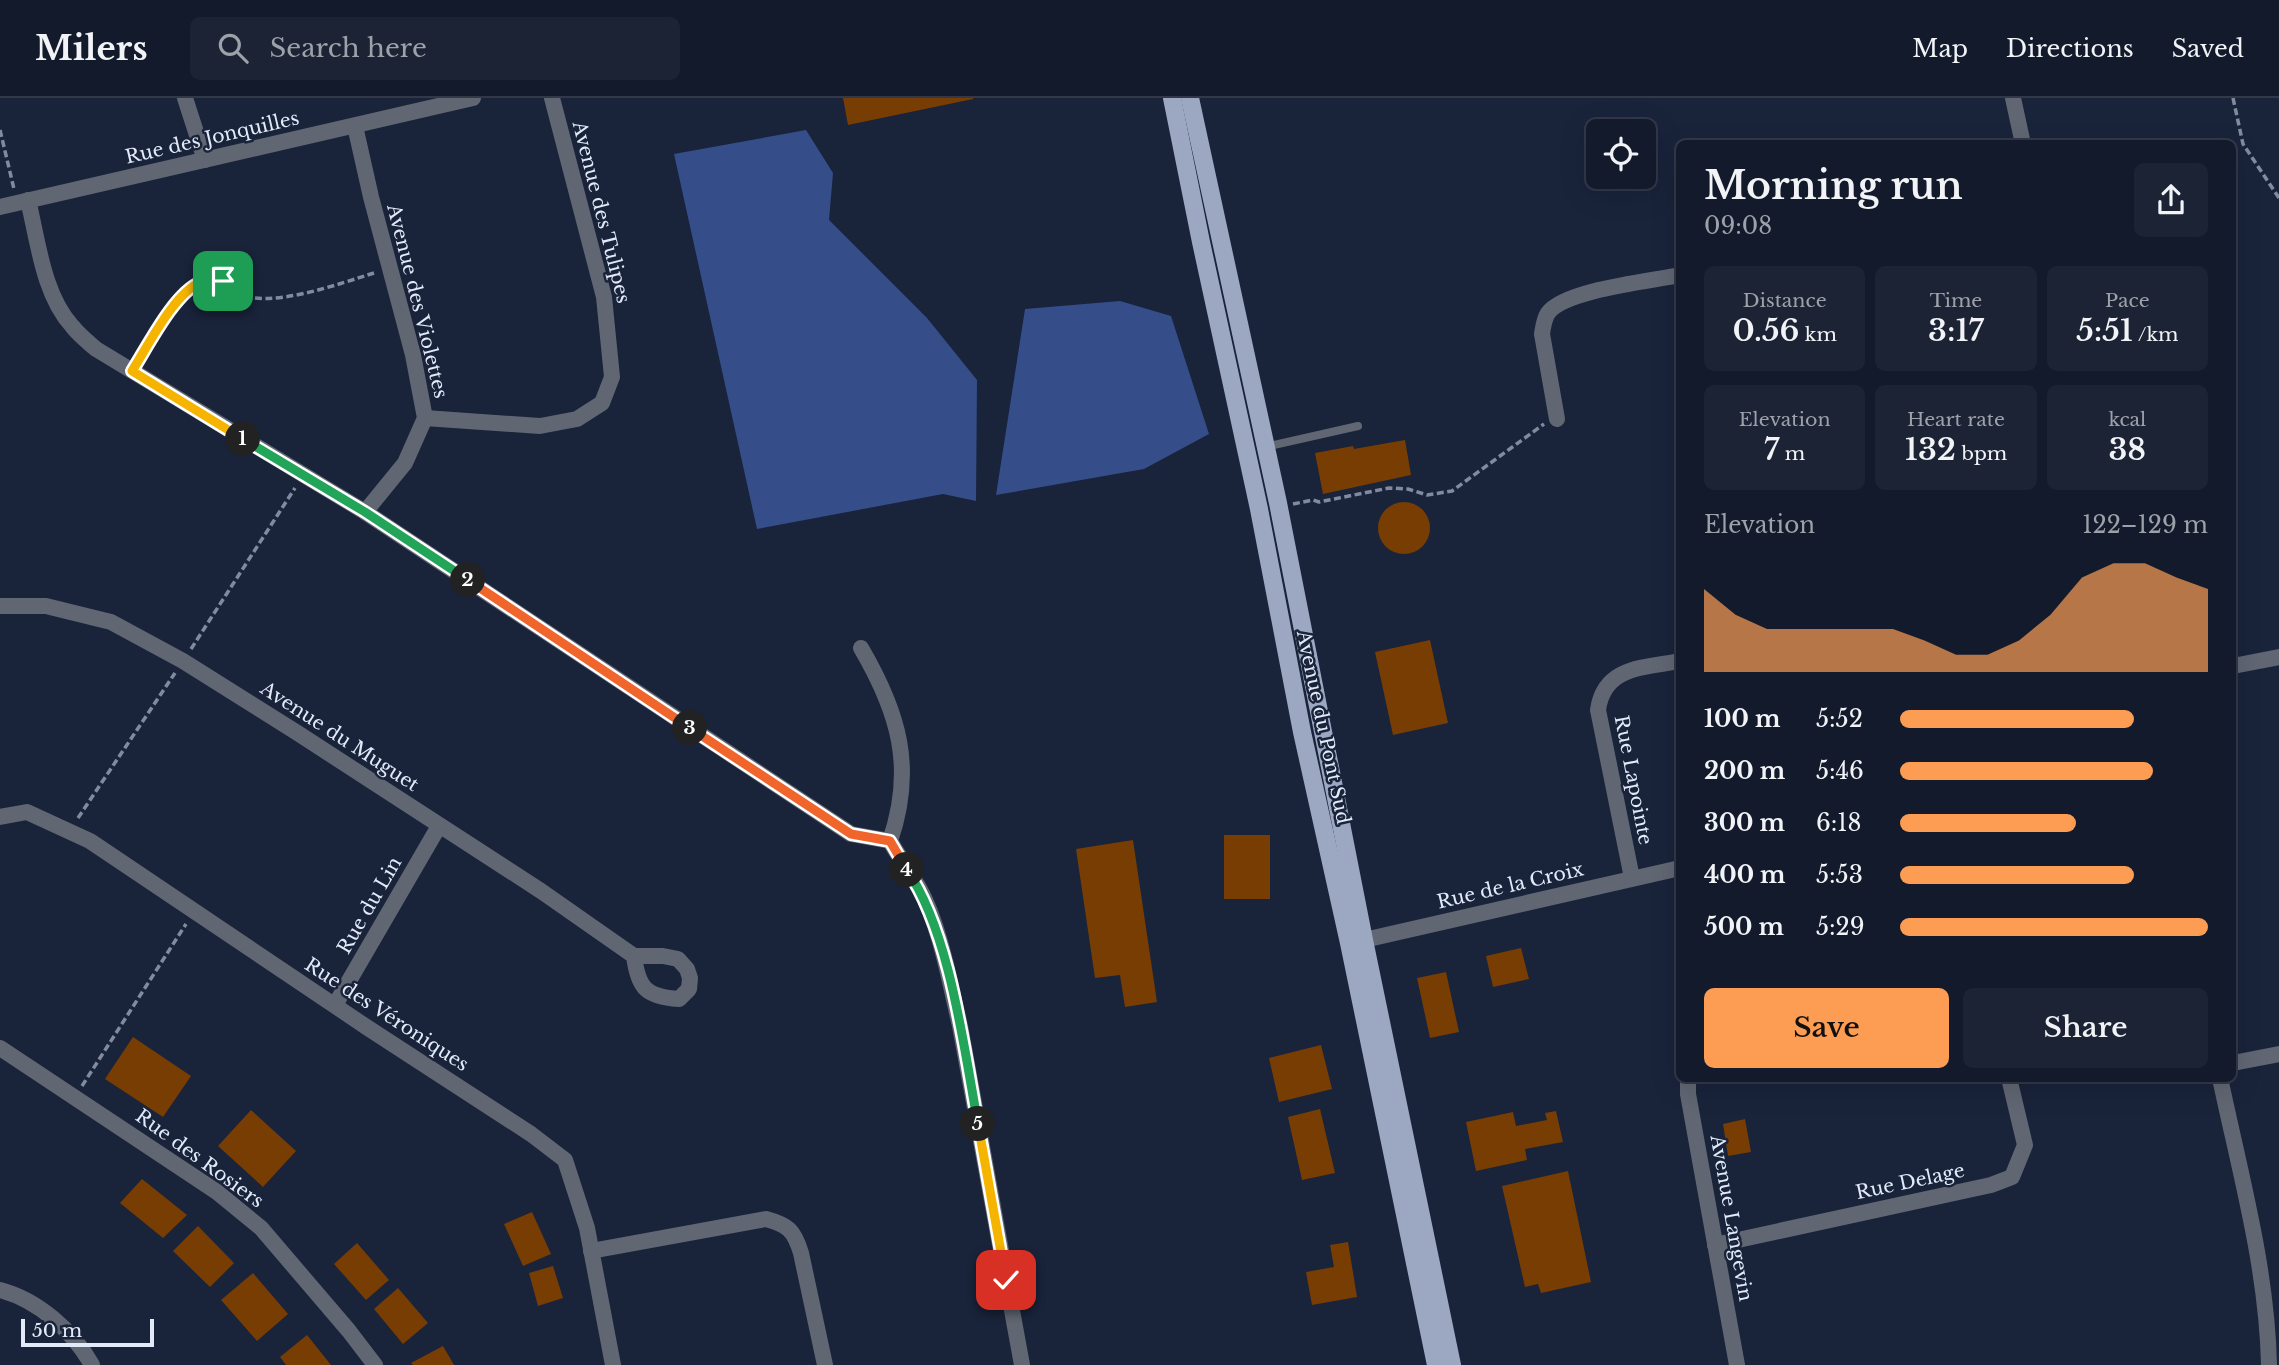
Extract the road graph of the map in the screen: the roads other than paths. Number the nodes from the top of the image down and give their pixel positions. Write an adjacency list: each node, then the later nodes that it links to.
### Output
1 (185, 98): 9 (street)
2 (473, 98): 7 (street, Rue des Jonquilles)
3 (552, 98): 14 (street, Avenue des Tulipes)
4 (1172, 98): 28 (main road, Avenue du Pont Sud)
5 (1191, 98): 16 (main road, Avenue du Pont Sud)
6 (2013, 98): 8 (street)
7 (355, 125): 9 (street, Rue des Jonquilles); 14 (street, Avenue des Violettes)
8 (2022, 140)
9 (205, 160): 10 (street, Rue des Jonquilles)
10 (23, 202): 11 (street, Rue des Jonquilles); 17 (street)
11 (0, 207)
12 (1676, 276): 13 (street)
13 (1557, 416)
14 (425, 418): 17 (street, Avenue des Violettes)
15 (1358, 426): 16 (lane)
16 (1265, 447): 28 (main road, Avenue du Pont Sud)
17 (365, 512): 25 (street)
18 (0, 606): 24 (street, Avenue du Muguet)
19 (861, 648): 25 (street)
20 (2279, 657): 22 (street)
21 (1676, 662): 27 (street, Rue Lapointe)
22 (2236, 665)
23 (0, 817): 30 (street, Rue des Véroniques)
24 (439, 826): 29 (street, Avenue du Muguet); 30 (street, Rue du Lin)
25 (890, 841): 44 (street)
26 (1676, 869): 27 (street, Rue de la Croix)
27 (1632, 878): 28 (street, Rue de la Croix)
28 (1357, 942): 45 (main road, Avenue du Pont Sud); 46 (main road, Avenue du Pont Sud)
29 (634, 956)
30 (335, 1005): 38 (street, Rue des Véroniques)
31 (0, 1048): 41 (street, Rue des Rosiers)
32 (2279, 1054): 33 (street)
33 (2236, 1062)
34 (1688, 1082): 37 (street, Avenue Langevin)
35 (2010, 1082): 37 (street, Rue Delage)
36 (2221, 1082): 48 (street)
37 (1715, 1245): 47 (street, Avenue Langevin)
38 (591, 1251): 42 (street, Rue des Véroniques); 43 (street)
39 (0, 1290): 40 (street)
40 (92, 1365)
41 (375, 1365)
42 (613, 1365)
43 (825, 1365)
44 (1022, 1365)
45 (1437, 1365)
46 (1452, 1365)
47 (1737, 1365)
48 (2269, 1365)

